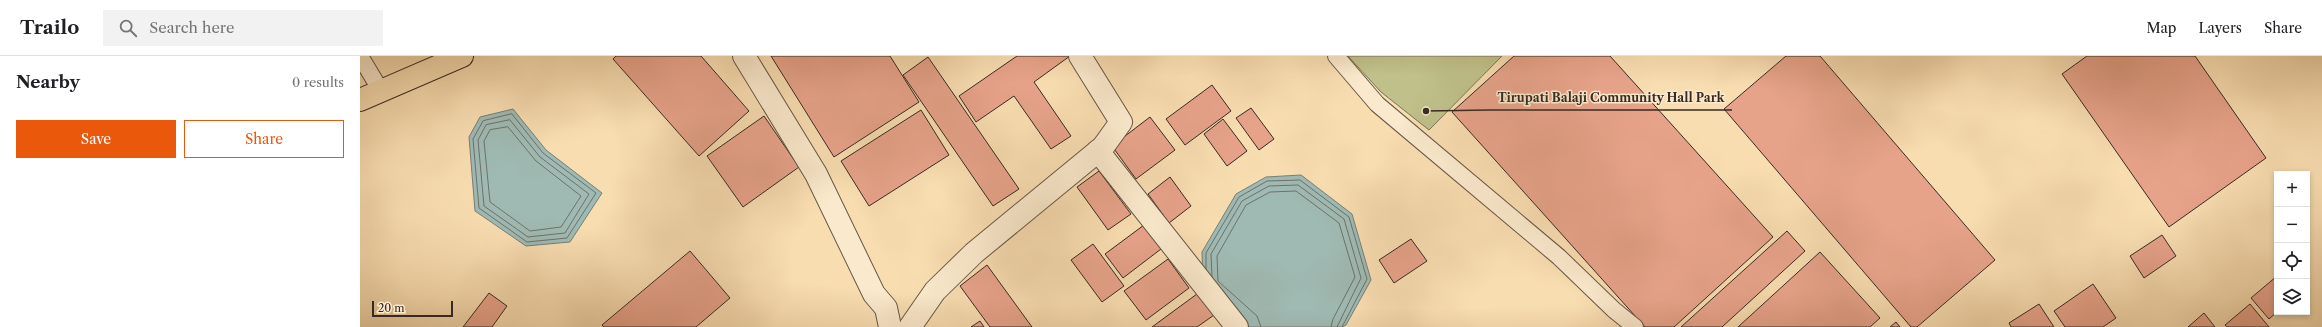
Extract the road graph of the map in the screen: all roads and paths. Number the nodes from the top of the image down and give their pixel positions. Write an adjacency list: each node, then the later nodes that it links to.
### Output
1 (360, 56): 6 (lane)
2 (462, 56): 6 (main road)
3 (744, 56): 9 (street)
4 (1080, 56): 8 (street)
5 (1336, 56): 12 (lane)
6 (381, 91): 7 (main road)
7 (360, 100)
8 (1098, 151): 10 (street); 11 (street)
9 (890, 327)
10 (910, 327)
11 (1237, 327)
12 (1636, 327)

